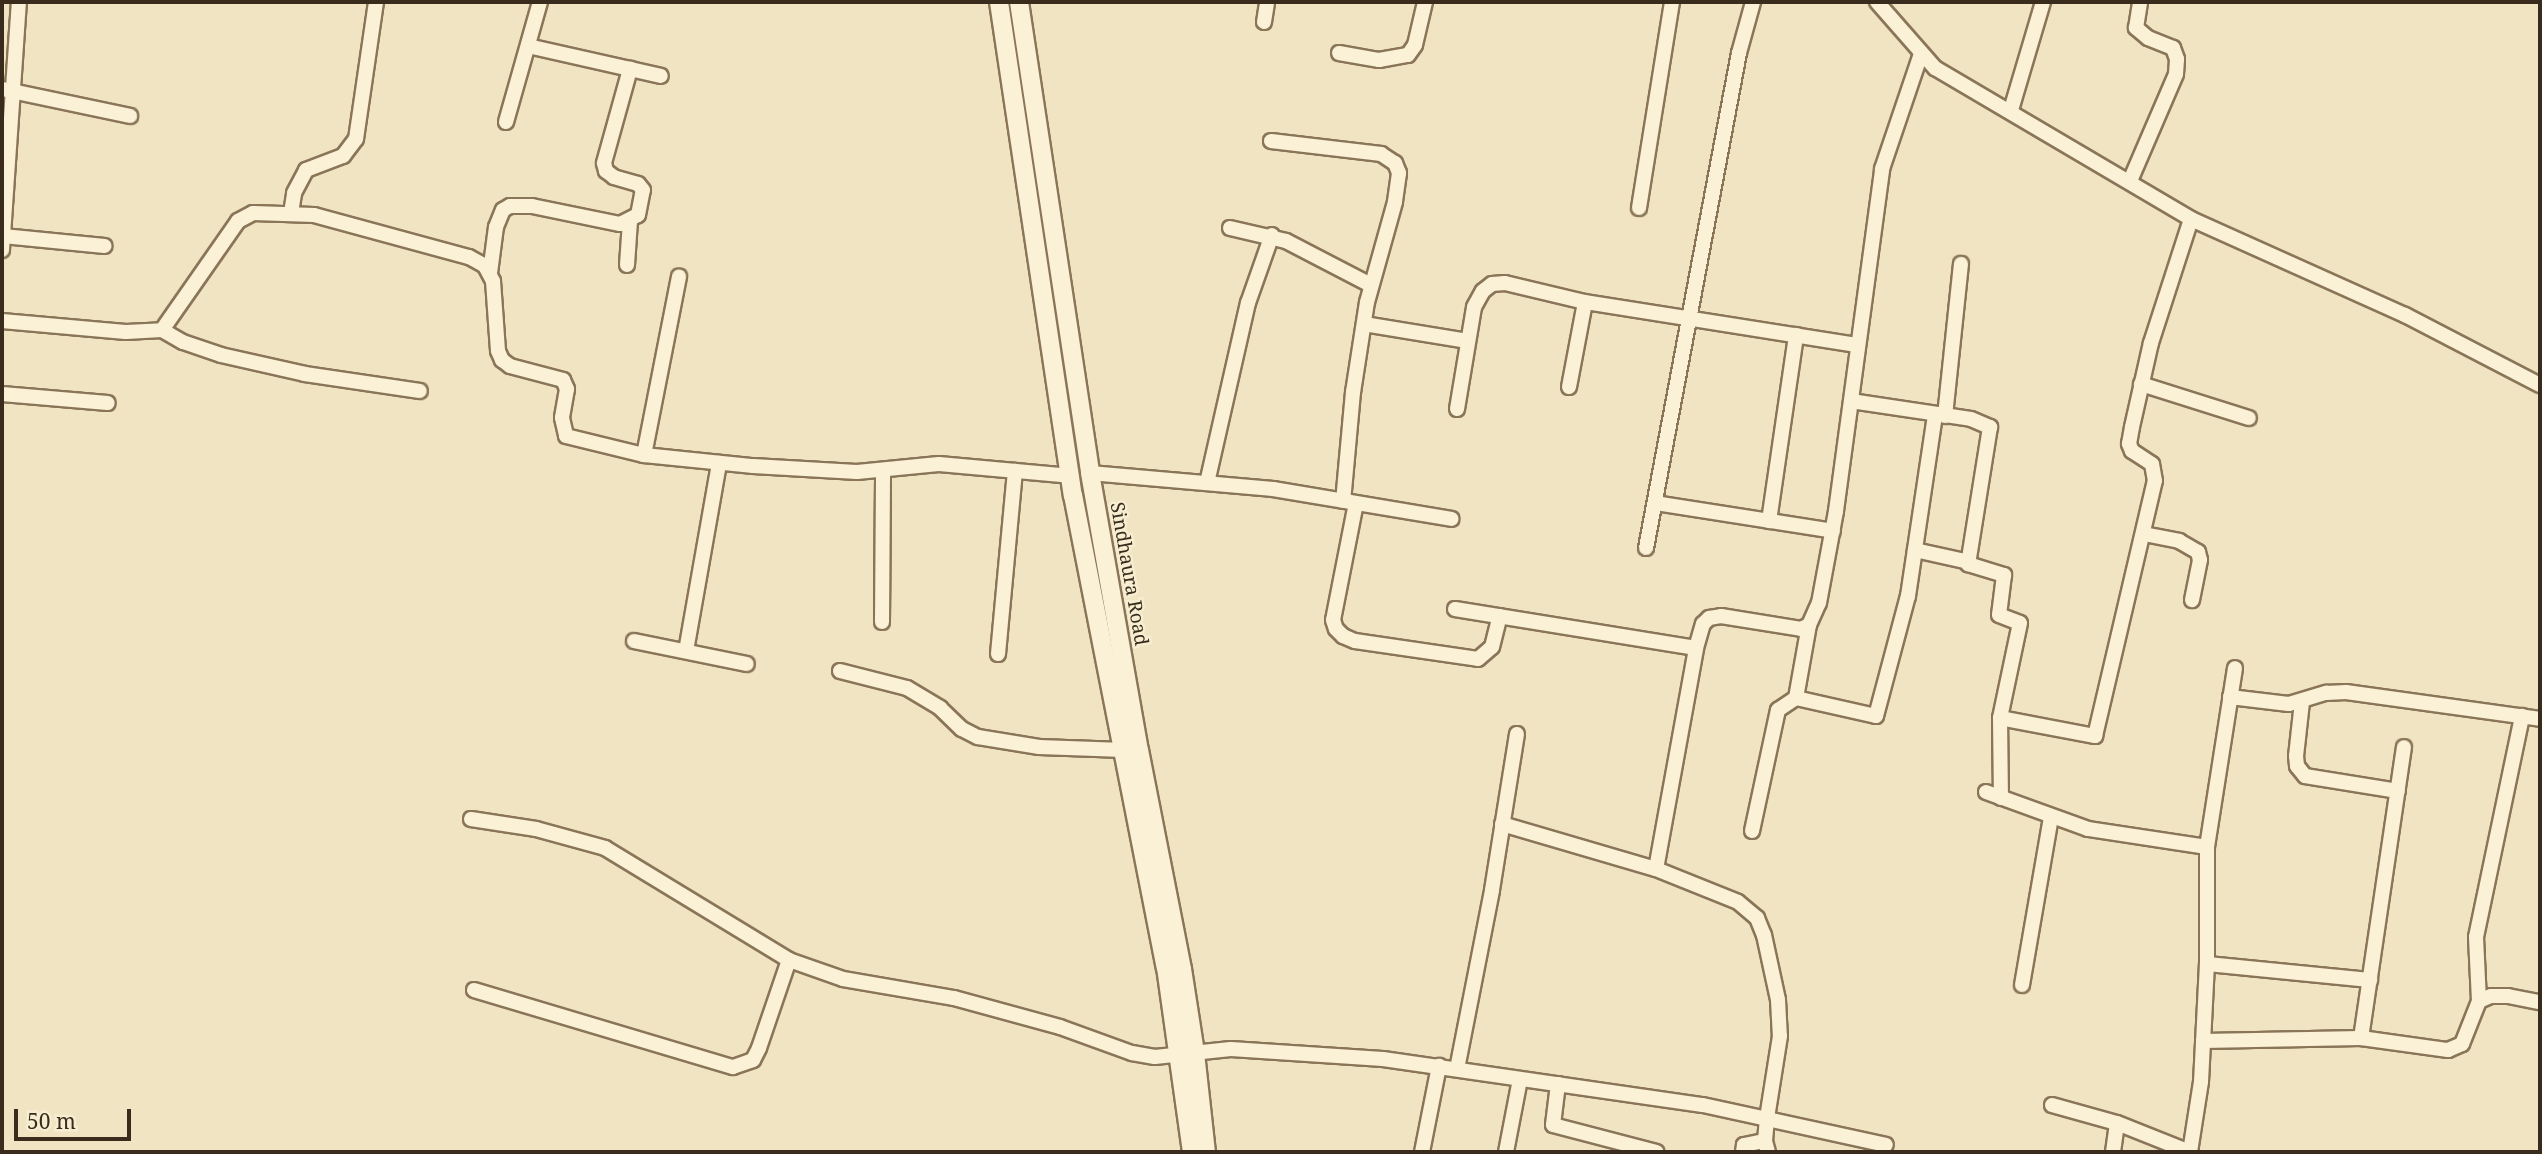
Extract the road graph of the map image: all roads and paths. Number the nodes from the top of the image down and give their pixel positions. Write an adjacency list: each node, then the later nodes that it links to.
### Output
1 (19, 2): 19 (street)
2 (376, 2): 26 (street)
3 (540, 2): 14 (street)
4 (999, 2): 61 (street)
5 (1019, 2): 60 (street, Sindhaura Road)
6 (1267, 2): 13 (street)
7 (1425, 2): 15 (street)
8 (1672, 2): 25 (street)
9 (1753, 2): 39 (street)
10 (2043, 2): 20 (street)
11 (2140, 2): 24 (street)
12 (1885, 5): 16 (street)
13 (1264, 22)
14 (528, 46): 17 (street); 22 (street)
15 (1339, 53)
16 (1921, 54): 20 (street); 45 (street)
17 (630, 69): 18 (street); 28 (street)
18 (661, 76)
19 (7, 89): 21 (street); 31 (street)
20 (2011, 110): 24 (street)
21 (130, 116)
22 (506, 122)
23 (1271, 141): 37 (street)
24 (2130, 181): 27 (street)
25 (1639, 208)
26 (291, 213): 35 (street); 42 (street)
27 (2191, 219): 46 (street); 47 (street)
28 (630, 221): 34 (street); 35 (street)
29 (1230, 228): 30 (street)
30 (1272, 235): 37 (street); 62 (street)
31 (2, 243): 32 (street)
32 (105, 246)
33 (1961, 264): 54 (street)
34 (627, 265)
35 (490, 272): 56 (street)
36 (679, 276): 56 (street)
37 (1370, 285): 41 (street)
38 (1585, 302): 39 (street); 44 (street); 48 (street)
39 (1688, 320): 43 (street); 64 (street)
40 (2, 321): 42 (street)
41 (1364, 324): 44 (street); 63 (street)
42 (162, 330): 49 (street)
43 (1796, 335): 45 (street); 66 (street)
44 (1468, 341): 53 (street)
45 (1858, 345): 51 (street)
46 (2141, 384): 55 (street); 68 (street)
47 (2540, 385)
48 (1569, 387)
49 (420, 391)
50 (2, 394): 52 (street)
51 (1851, 401): 54 (street); 67 (street)
52 (108, 403)
53 (1457, 409)
54 (1940, 415): 70 (street); 71 (street)
55 (2249, 418)
56 (644, 455): 57 (street)
57 (719, 463): 58 (street); 79 (street)
58 (883, 471): 59 (street); 75 (street)
59 (1015, 471): 61 (street); 80 (street)
60 (1090, 473): 62 (street); 111 (street, Sindhaura Road)
61 (1070, 477): 92 (street)
62 (1207, 483): 63 (street)
63 (1349, 502): 65 (street); 74 (street)
64 (1655, 503): 66 (street); 69 (street)
65 (1452, 519)
66 (1769, 521): 67 (street)
67 (1833, 531): 76 (street)
68 (2144, 534): 72 (street); 88 (street)
69 (1646, 548)
70 (1915, 550): 71 (street); 85 (street)
71 (1969, 562): 88 (street)
72 (2192, 600)
73 (1455, 609): 74 (street)
74 (1500, 617): 78 (street)
75 (882, 622)
76 (1809, 625): 78 (street); 85 (street)
77 (634, 640): 79 (street)
78 (1696, 648): 101 (street)
79 (686, 651): 81 (street)
80 (998, 654)
81 (747, 664)
82 (2235, 668): 84 (street)
83 (840, 671): 92 (street)
84 (2230, 697): 86 (street); 100 (street)
85 (1796, 698): 99 (street)
86 (2302, 702): 87 (street); 93 (street)
87 (2522, 716): 89 (street); 107 (street)
88 (2000, 718): 95 (street)
89 (2540, 719)
90 (1517, 734): 98 (street)
91 (2404, 747): 93 (street)
92 (1124, 750): 111 (street)
93 (2398, 792): 104 (street)
94 (1986, 793): 95 (street)
95 (2001, 798): 96 (street)
96 (2051, 817): 100 (street); 105 (street)
97 (471, 819): 102 (street)
98 (1502, 824): 101 (street); 113 (street)
99 (1752, 831)
100 (2207, 847): 103 (street)
101 (1656, 869): 117 (street)
102 (789, 960): 106 (street); 111 (street)
103 (2207, 964): 104 (street); 110 (street)
104 (2370, 980): 109 (street)
105 (2022, 985)
106 (474, 990)
107 (2479, 1001): 108 (street); 109 (street)
108 (2540, 1002)
109 (2361, 1038): 110 (street)
110 (2203, 1041): 128 (street)
111 (1187, 1054): 112 (street); 121 (street); 122 (street, Sindhaura Road)
112 (1439, 1066): 113 (street); 123 (street)
113 (1457, 1069): 114 (street)
114 (1520, 1079): 115 (street); 124 (street)
115 (1558, 1084): 117 (street); 125 (street)
116 (2052, 1105): 118 (street)
117 (1767, 1118): 119 (street); 120 (street)
118 (2117, 1123): 127 (street); 128 (street)
119 (1886, 1145)
120 (1766, 1147): 126 (street)
121 (1192, 1152)
122 (1206, 1152)
123 (1422, 1152)
124 (1506, 1152)
125 (1657, 1152)
126 (1743, 1152)
127 (2113, 1152)
128 (2190, 1152)

